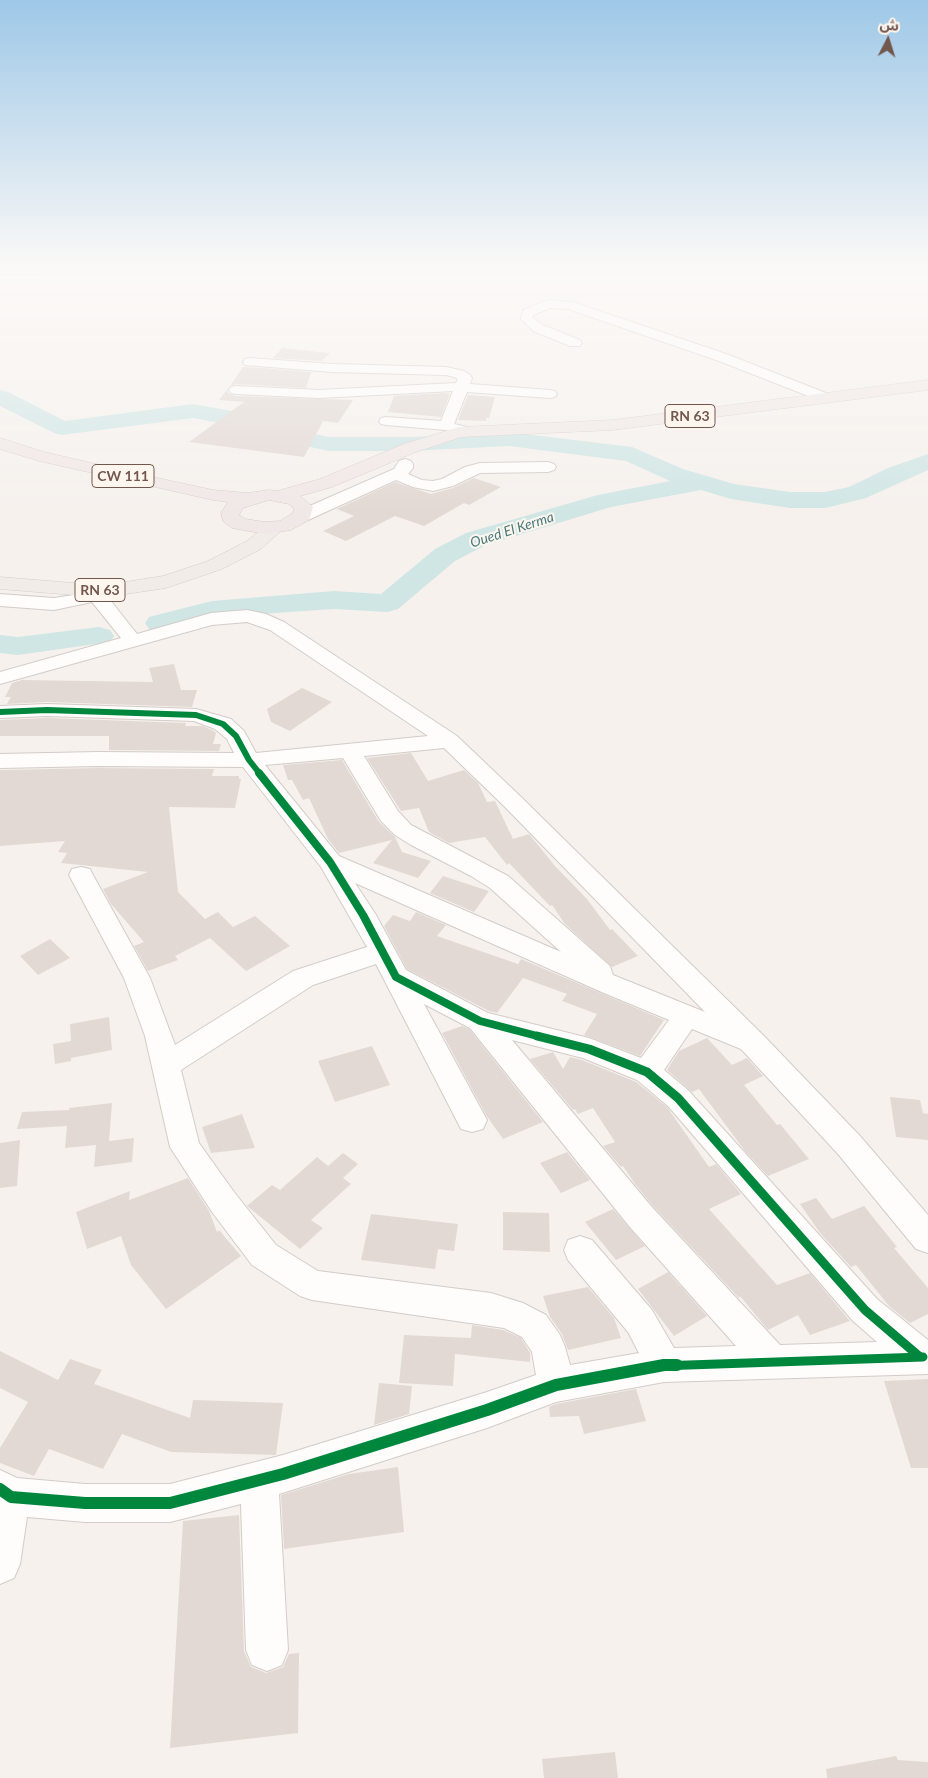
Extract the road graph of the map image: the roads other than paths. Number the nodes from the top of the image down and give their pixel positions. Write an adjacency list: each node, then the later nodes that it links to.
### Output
1 (695, 348): 8 (street)
2 (250, 362): 4 (street)
3 (928, 385): 8 (highway, RN 63)
4 (462, 387): 5 (street); 7 (street); 10 (street)
5 (236, 390)
6 (928, 392): 10 (highway, RN 63)
7 (550, 394)
8 (826, 398): 10 (highway, RN 63)
9 (386, 421): 10 (street)
10 (455, 432): 13 (highway, RN 63)
11 (0, 443): 16 (highway, CW 111)
12 (0, 452): 18 (highway, CW 111)
13 (408, 459): 14 (street); 15 (highway, RN 63); 17 (highway, RN 63)
14 (548, 467)
15 (279, 496): 16 (highway); 17 (highway)
16 (248, 499): 18 (highway)
17 (303, 512): 19 (highway)
18 (235, 521): 19 (highway); 20 (main road)
19 (275, 528): 20 (main road)
20 (198, 572): 22 (main road, RN 63)
21 (0, 583): 22 (main road, RN 63)
22 (91, 593): 23 (street); 24 (street)
23 (0, 600)
24 (133, 641): 25 (street); 27 (street)
25 (0, 678)
26 (0, 712): 29 (street)
27 (449, 741): 28 (street); 38 (street)
28 (350, 750): 29 (street); 35 (street)
29 (249, 760): 30 (street); 31 (street)
30 (0, 761)
31 (330, 862): 33 (street); 35 (street)
32 (81, 875): 39 (street)
33 (382, 952): 34 (street); 39 (street)
34 (396, 977): 37 (street); 41 (street)
35 (614, 986): 36 (street)
36 (687, 1015): 38 (street); 40 (street)
37 (480, 1020): 40 (street); 45 (street)
38 (753, 1043): 42 (street)
39 (165, 1066): 47 (street)
40 (647, 1072): 44 (street)
41 (472, 1120)
42 (928, 1239)
43 (580, 1250): 46 (street)
44 (924, 1357): 45 (street)
45 (771, 1360): 46 (street)
46 (664, 1365): 47 (street)
47 (556, 1385): 48 (street)
48 (259, 1480): 49 (street); 51 (street)
49 (5, 1493): 50 (street)
50 (0, 1564)
51 (268, 1650)

